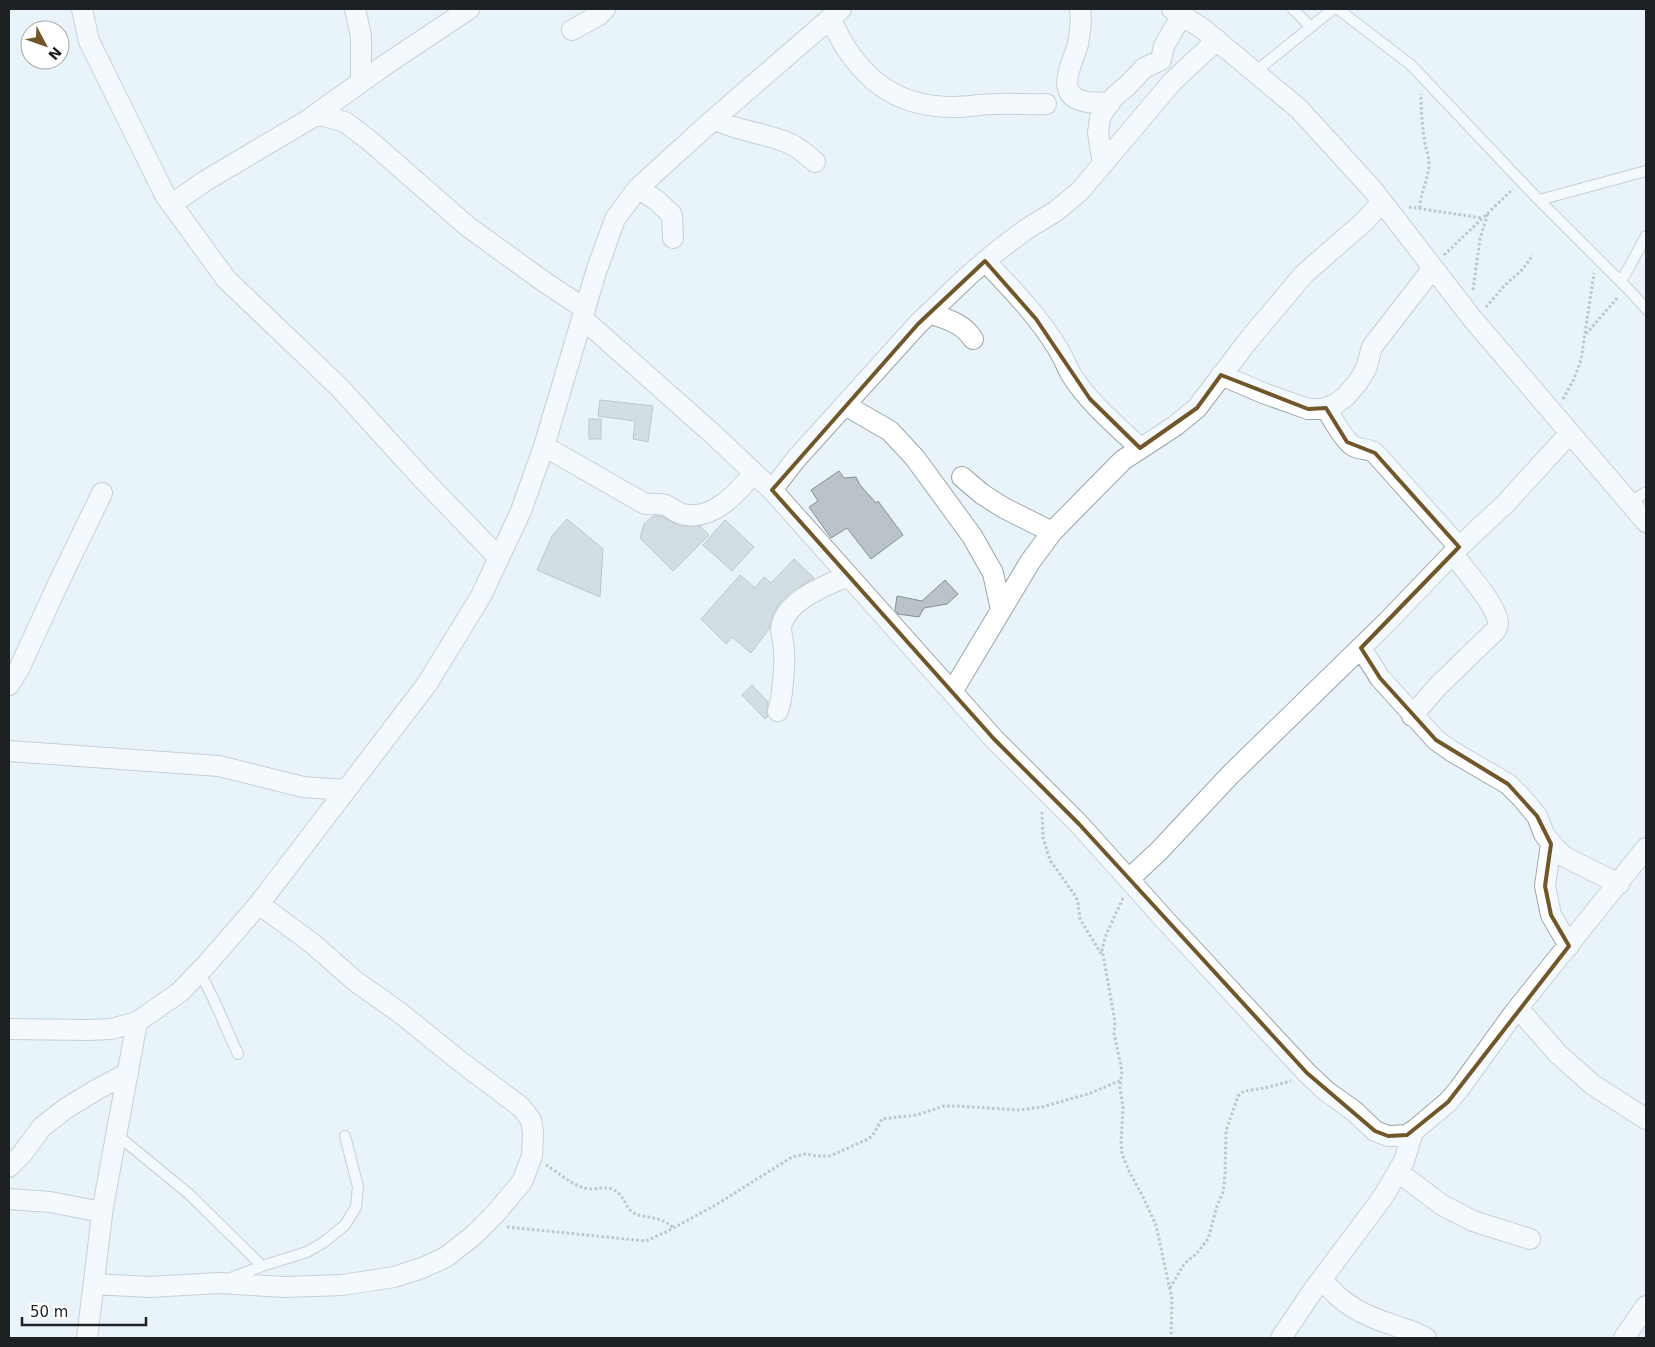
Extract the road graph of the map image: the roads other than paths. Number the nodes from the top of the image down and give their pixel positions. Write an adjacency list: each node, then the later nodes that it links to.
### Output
1 (82, 9): 25 (street)
2 (355, 9): 15 (street)
3 (468, 9): 15 (street)
4 (605, 9): 12 (street)
5 (1080, 9): 16 (street)
6 (1294, 9): 11 (lane)
7 (1333, 9): 11 (lane)
8 (1338, 9): 24 (lane)
9 (1177, 12): 13 (street); 16 (street)
10 (836, 13): 17 (street); 19 (street)
11 (1311, 27): 14 (lane)
12 (572, 30)
13 (1216, 40): 14 (street); 21 (street)
14 (1255, 72): 26 (street)
15 (361, 82): 18 (street)
16 (1110, 103): 21 (street)
17 (1046, 104)
18 (316, 114): 25 (street); 33 (street)
19 (714, 119): 20 (street); 23 (street)
20 (815, 162)
21 (1103, 164): 29 (street)
22 (1646, 171): 24 (lane)
23 (638, 188): 28 (street); 33 (street)
24 (1539, 200): 31 (lane)
25 (172, 204): 51 (street)
26 (1383, 204): 30 (street); 36 (street)
27 (1646, 236): 31 (lane)
28 (673, 238)
29 (985, 261): 34 (street); 41 (street)
30 (1432, 267): 38 (street); 39 (street)
31 (1624, 284): 32 (lane)
32 (1646, 309)
33 (583, 313): 40 (street); 42 (street)
34 (929, 313): 35 (street); 37 (street)
35 (973, 339)
36 (1220, 375): 38 (street); 41 (street)
37 (845, 405): 44 (street); 53 (street)
38 (1326, 408): 50 (street)
39 (1570, 433): 47 (street); 50 (street)
40 (544, 446): 42 (street); 51 (street)
41 (1140, 448): 49 (street)
42 (754, 473): 44 (street)
43 (962, 477): 49 (street)
44 (772, 490): 52 (street)
45 (1646, 492): 47 (lane)
46 (102, 493): 55 (street)
47 (1629, 503): 48 (street)
48 (1646, 522)
49 (1052, 532): 53 (street)
50 (1456, 551): 54 (street); 58 (street)
51 (499, 558): 60 (street)
52 (848, 576): 56 (street); 57 (street)
53 (1001, 610): 56 (street)
54 (1361, 648): 58 (street); 63 (street)
55 (9, 685)
56 (952, 692): 63 (street)
57 (778, 711)
58 (1412, 716): 61 (street)
59 (9, 751): 60 (street)
60 (346, 790): 65 (street)
61 (1551, 844): 64 (street); 66 (street)
62 (1646, 848): 64 (street)
63 (1131, 881): 76 (street)
64 (1618, 884): 66 (street)
65 (259, 904): 67 (street); 85 (street)
66 (1569, 946): 68 (street)
67 (199, 972): 69 (street); 71 (lane)
68 (1518, 1008): 73 (street); 74 (street)
69 (137, 1022): 70 (street); 72 (street)
70 (9, 1029)
71 (238, 1054)
72 (128, 1074): 75 (street); 78 (street)
73 (1646, 1119)
74 (1413, 1132): 76 (street); 79 (street)
75 (117, 1134): 81 (street); 83 (lane)
76 (1385, 1135): 79 (street)
77 (345, 1136): 83 (lane)
78 (9, 1167)
79 (1398, 1170): 82 (street); 84 (street)
80 (9, 1199): 81 (street)
81 (102, 1212): 86 (street)
82 (1530, 1239)
83 (262, 1266): 85 (lane)
84 (1322, 1279): 89 (street); 90 (street)
85 (218, 1283): 86 (street)
86 (94, 1284): 88 (street)
87 (1646, 1306): 91 (street)
88 (87, 1338)
89 (1281, 1338)
90 (1426, 1338)
91 (1624, 1338)

